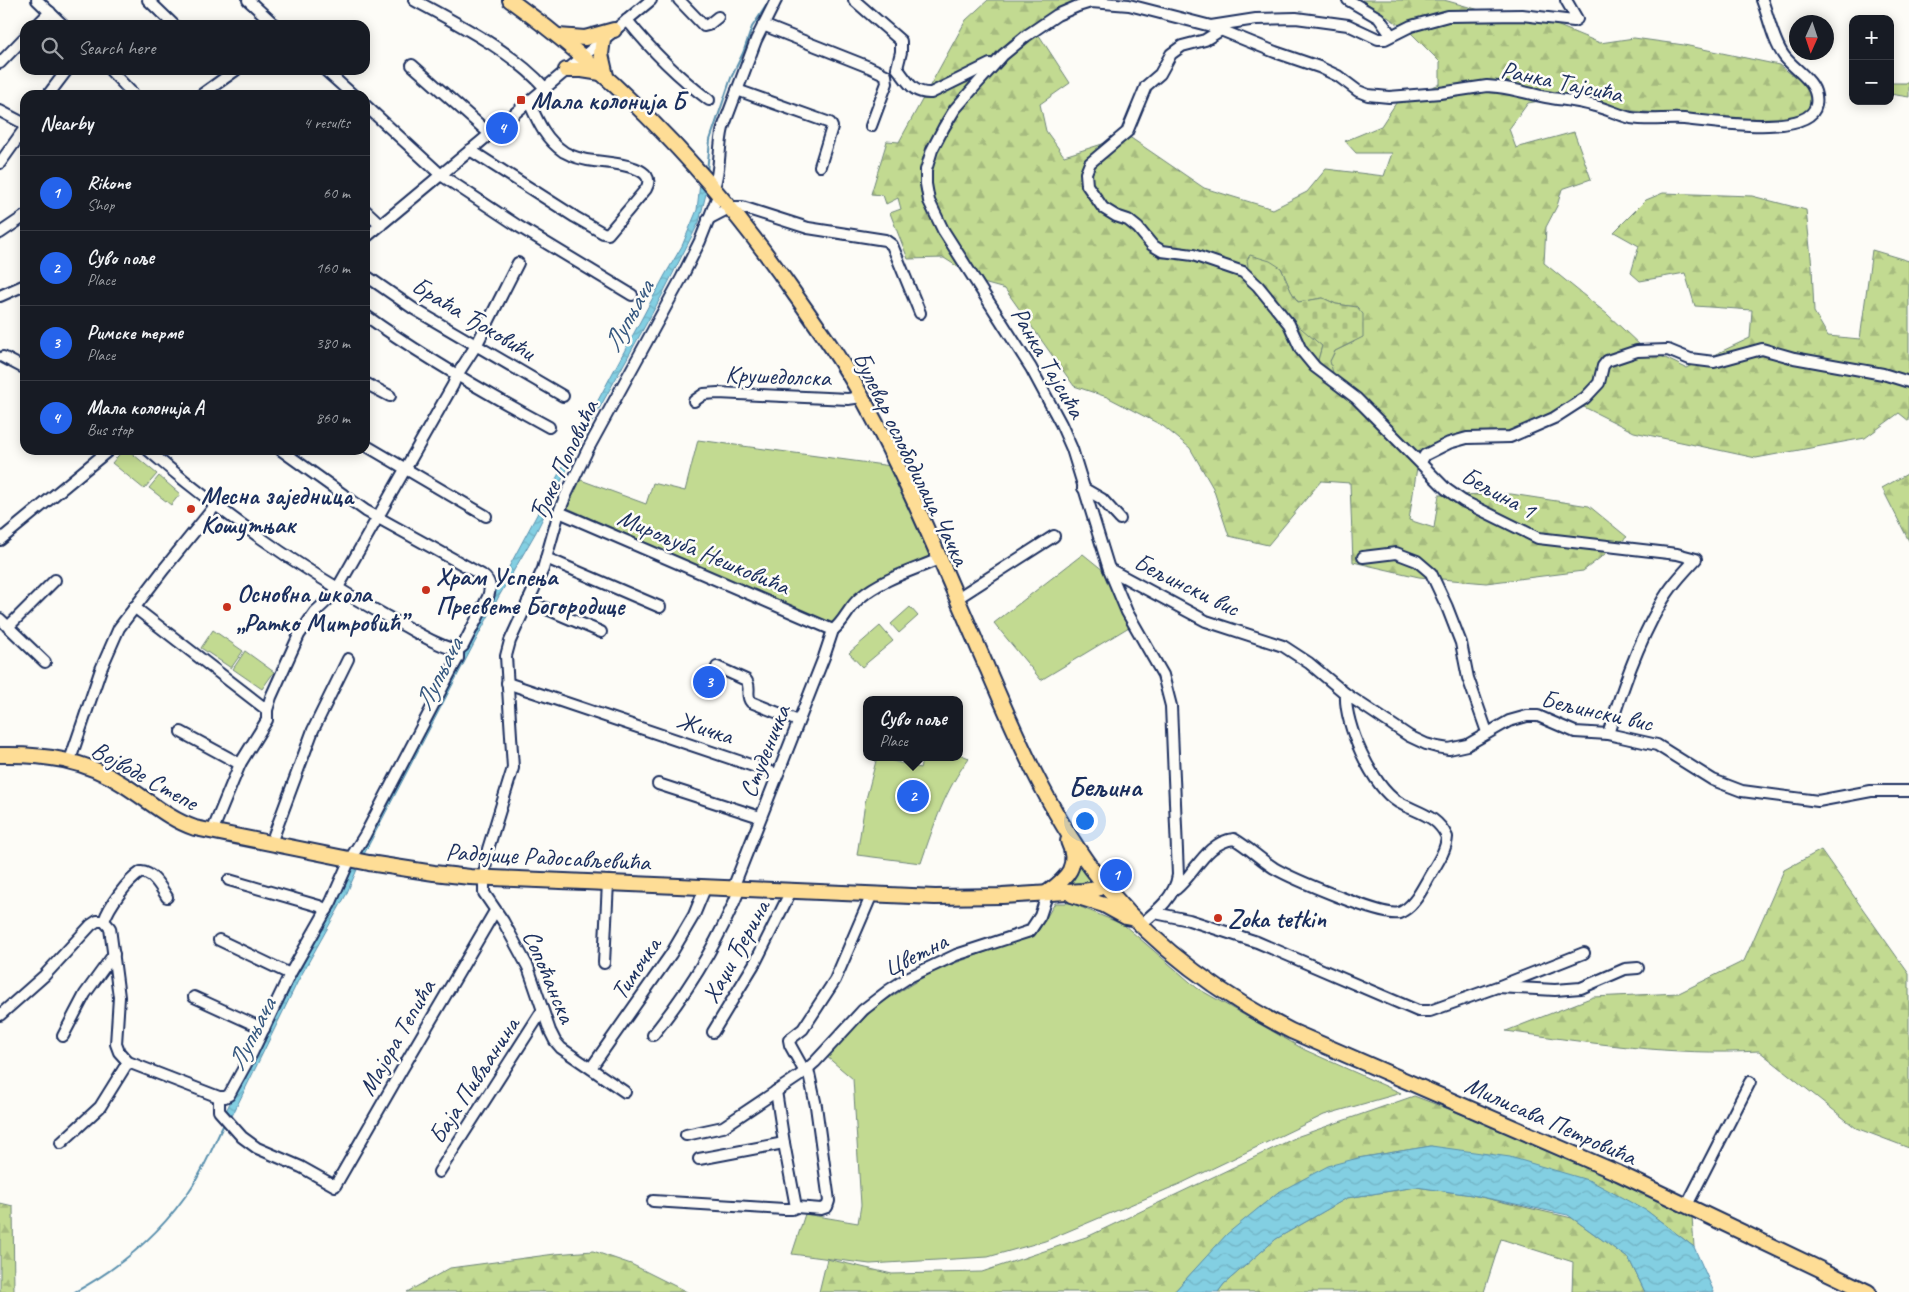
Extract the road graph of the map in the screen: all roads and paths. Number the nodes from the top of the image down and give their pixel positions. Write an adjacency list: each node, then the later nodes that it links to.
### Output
1 (38, 0): 13 (street)
2 (148, 0): 17 (street)
3 (248, 0): 18 (street)
4 (414, 0): 38 (street)
5 (510, 0): 25 (main road, Булевар ослободилаца Чачка)
6 (651, 0): 19 (street)
7 (679, 0): 14 (street)
8 (776, 0): 20 (street, Ђоке Поповића)
9 (854, 0): 29 (street)
10 (1348, 0): 24 (street)
11 (1566, 0): 24 (street)
12 (1762, 0): 23 (street, Ранка Тајсића)
13 (50, 12): 15 (street); 16 (street)
14 (718, 17)
15 (42, 20)
16 (58, 20)
17 (169, 20)
18 (270, 20)
19 (626, 20): 22 (street); 44 (street)
20 (763, 24): 43 (street, Ђоке Поповића); 49 (street)
21 (1211, 26): 23 (street, Ранка Тајсића); 24 (street, Ранка Тајсића); 29 (street, Ранка Тајсића)
22 (614, 30): 25 (main road); 26 (street)
23 (1221, 30): 86 (street)
24 (1391, 35)
25 (561, 39): 28 (main road, Булевар ослободилаца Чачка); 32 (main road)
26 (603, 39): 28 (street); 33 (main road)
27 (20, 42): 30 (street)
28 (582, 56): 32 (street); 33 (main road, Булевар ослободилаца Чачка)
29 (999, 60): 88 (street, Ранка Тајсића)
30 (0, 63)
31 (412, 65): 50 (street)
32 (568, 69): 33 (main road); 38 (street)
33 (604, 74): 56 (main road, Булевар ослободилаца Чачка)
34 (63, 75): 39 (street)
35 (115, 75): 40 (street)
36 (229, 75): 41 (street)
37 (331, 75): 42 (street)
38 (545, 88): 45 (street)
39 (52, 90)
40 (129, 90)
41 (208, 90)
42 (347, 90)
43 (737, 90): 54 (street); 56 (street, Ђоке Поповића)
44 (709, 100)
45 (529, 102): 50 (street); 52 (street)
46 (370, 110): 55 (street)
47 (0, 111): 48 (street)
48 (20, 121)
49 (871, 126)
50 (490, 134): 52 (street)
51 (20, 135): 53 (street)
52 (470, 150): 55 (street)
53 (0, 163)
54 (820, 166)
55 (441, 174): 61 (street); 67 (street)
56 (717, 190): 57 (main road, Булевар ослободилаца Чачка); 60 (street, Ђоке Поповића)
57 (731, 207): 60 (street); 69 (street); 79 (main road, Булевар ослободилаца Чачка)
58 (370, 215): 61 (street)
59 (20, 219): 62 (street)
60 (708, 219): 90 (street, Ђоке Поповића)
61 (381, 225): 63 (street)
62 (0, 233)
63 (370, 234)
64 (518, 263): 71 (street)
65 (370, 278): 71 (street, Браћа Ђоковићи)
66 (20, 287): 68 (street)
67 (632, 295)
68 (0, 296)
69 (920, 312)
70 (370, 319): 74 (street)
71 (476, 344): 74 (street); 78 (street, Браћа Ђоковићи)
72 (3, 357): 73 (street)
73 (20, 366)
74 (457, 375): 81 (street); 87 (street)
75 (1909, 382): 86 (street, Бељина 1)
76 (370, 386): 77 (street)
77 (390, 396)
78 (564, 396)
79 (862, 397): 80 (street, Крушедолска); 98 (main road, Булевар ослободилаца Чачка)
80 (694, 400)
81 (549, 427)
82 (370, 448): 87 (street)
83 (102, 455): 95 (street)
84 (154, 455): 89 (street)
85 (287, 455): 92 (street)
86 (1421, 462): 119 (street, Бељина 1)
87 (404, 469): 91 (street); 92 (street)
88 (1083, 488): 93 (street); 99 (street, Ранка Тајсића)
89 (215, 506): 101 (street); 105 (street)
90 (558, 512): 97 (street, Ђоке Поповића); 107 (street, Мирољуба Нешковића)
91 (486, 516)
92 (377, 518): 101 (street); 109 (street)
93 (1120, 520)
94 (1054, 536): 102 (street)
95 (0, 540)
96 (1363, 556): 118 (street)
97 (546, 558): 103 (street, Ђоке Поповића); 104 (street)
98 (939, 559): 102 (main road, Булевар ослободилаца Чачка); 107 (street)
99 (1109, 570): 114 (street, Бељински вис); 137 (street, Ранка Тајсића)
100 (55, 580): 106 (street)
101 (337, 589): 109 (street); 115 (street)
102 (956, 598): 127 (main road, Булевар ослободилаца Чачка)
103 (528, 601): 108 (street); 113 (street, Ђоке Поповића)
104 (660, 607)
105 (134, 608): 115 (street); 121 (street)
106 (4, 623): 111 (street)
107 (833, 630): 116 (street, Студеничка)
108 (601, 632)
109 (458, 650): 130 (street)
110 (348, 659): 129 (street)
111 (45, 662)
112 (717, 667): 116 (street)
113 (507, 684): 123 (street, Жичка); 131 (street, Ђоке Поповића)
114 (1346, 694): 118 (street, Бељински вис); 137 (street)
115 (267, 710): 122 (street)
116 (798, 721): 123 (street, Студеничка)
117 (181, 732): 122 (street)
118 (1487, 732): 119 (street, Бељински вис)
119 (1608, 734): 125 (street, Бељински вис)
120 (0, 755): 121 (main road, Војводе Степе)
121 (70, 760): 128 (main road, Војводе Степе)
122 (240, 764): 128 (street)
123 (777, 774): 126 (street, Студеничка)
124 (658, 784): 126 (street)
125 (1909, 791)
126 (760, 817): 136 (street, Студеничка)
127 (1065, 826): 134 (main road, Булевар ослободилаца Чачка); 139 (main road)
128 (212, 832): 129 (main road, Војводе Степе)
129 (271, 843): 130 (main road, Војводе Степе)
130 (358, 861): 131 (main road, Радојице Радосављевића); 142 (street)
131 (484, 877): 133 (main road, Радојице Радосављевића); 143 (street, Сопоћанска)
132 (229, 880): 142 (street)
133 (608, 882): 135 (main road, Радојице Радосављевића); 150 (street)
134 (1105, 885): 139 (main road, Радојице Радосављевића); 146 (main road, Булевар ослободилаца Чачка)
135 (706, 886): 136 (main road, Радојице Радосављевића); 162 (street, Тимочка)
136 (736, 888): 138 (main road, Радојице Радосављевића); 159 (street)
137 (1176, 889): 144 (street)
138 (792, 890): 140 (main road, Радојице Радосављевића); 158 (street, Хаџи Ђерина)
139 (1055, 892): 140 (main road, Радојице Радосављевића); 146 (main road); 163 (street, Цветна)
140 (872, 894): 163 (street)
141 (167, 897): 145 (street)
142 (327, 910): 152 (street)
143 (496, 911): 155 (street, Сопоћанска); 167 (street, Мајора Тепића)
144 (1155, 913): 146 (street); 153 (street)
145 (104, 921): 149 (street); 156 (street)
146 (1138, 921): 174 (main road, Милисава Петровића)
147 (219, 940): 152 (street)
148 (1584, 953): 153 (street)
149 (114, 954): 160 (street); 161 (street)
150 (604, 963)
151 (1638, 968): 153 (street)
152 (290, 974): 157 (street)
153 (1497, 987)
154 (194, 997): 157 (street)
155 (542, 1011): 162 (street, Сопоћанска); 172 (street, Баја Пивљанина)
156 (0, 1015)
157 (264, 1029): 167 (street)
158 (713, 1032)
159 (653, 1035)
160 (63, 1036)
161 (128, 1062): 167 (street); 169 (street)
162 (591, 1068): 166 (street, Сопоћанска)
163 (807, 1071): 165 (street, Цветна); 175 (street)
164 (1750, 1082): 174 (street)
165 (776, 1091): 168 (street, Цветна); 170 (street)
166 (625, 1092)
167 (219, 1097)
168 (686, 1135)
169 (61, 1143)
170 (784, 1143): 171 (street); 175 (street)
171 (698, 1159)
172 (439, 1172)
173 (653, 1201): 175 (street)
174 (1687, 1205): 176 (main road, Милисава Петровића)
175 (796, 1207)
176 (1868, 1292)

